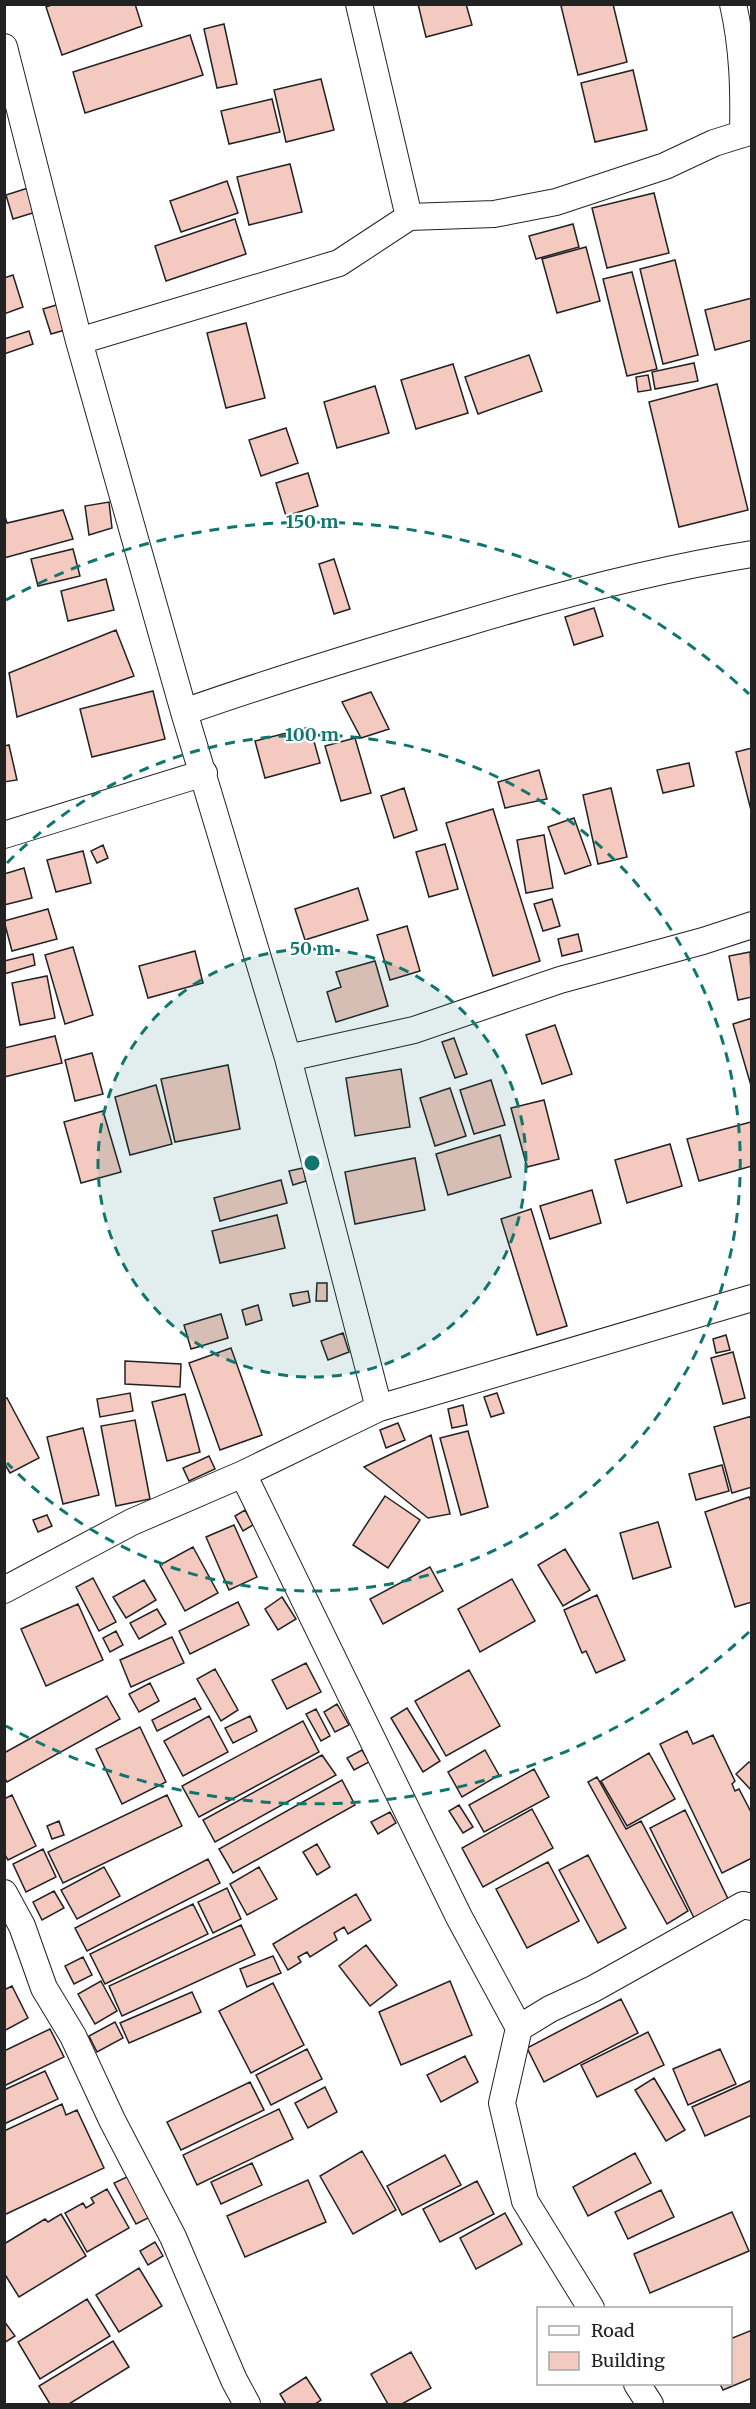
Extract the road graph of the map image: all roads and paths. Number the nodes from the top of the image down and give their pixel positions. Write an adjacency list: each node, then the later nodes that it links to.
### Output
1 (359, 4): 5 (street)
2 (733, 4): 4 (street)
3 (4, 47): 6 (street)
4 (747, 132): 5 (street)
5 (409, 217): 6 (street)
6 (79, 341): 8 (street)
7 (752, 554): 8 (street)
8 (184, 712): 9 (street)
9 (204, 773): 10 (street); 12 (street)
10 (4, 835)
11 (752, 925): 12 (street)
12 (288, 1058): 14 (street)
13 (752, 1298): 14 (street)
14 (379, 1408): 15 (street)
15 (243, 1474): 16 (street); 19 (street)
16 (4, 1590)
17 (4, 1893): 22 (street)
18 (752, 1907): 19 (street)
19 (519, 2028): 20 (street)
20 (590, 2307)
21 (638, 2385): 23 (street)
22 (247, 2404)
23 (650, 2404)

